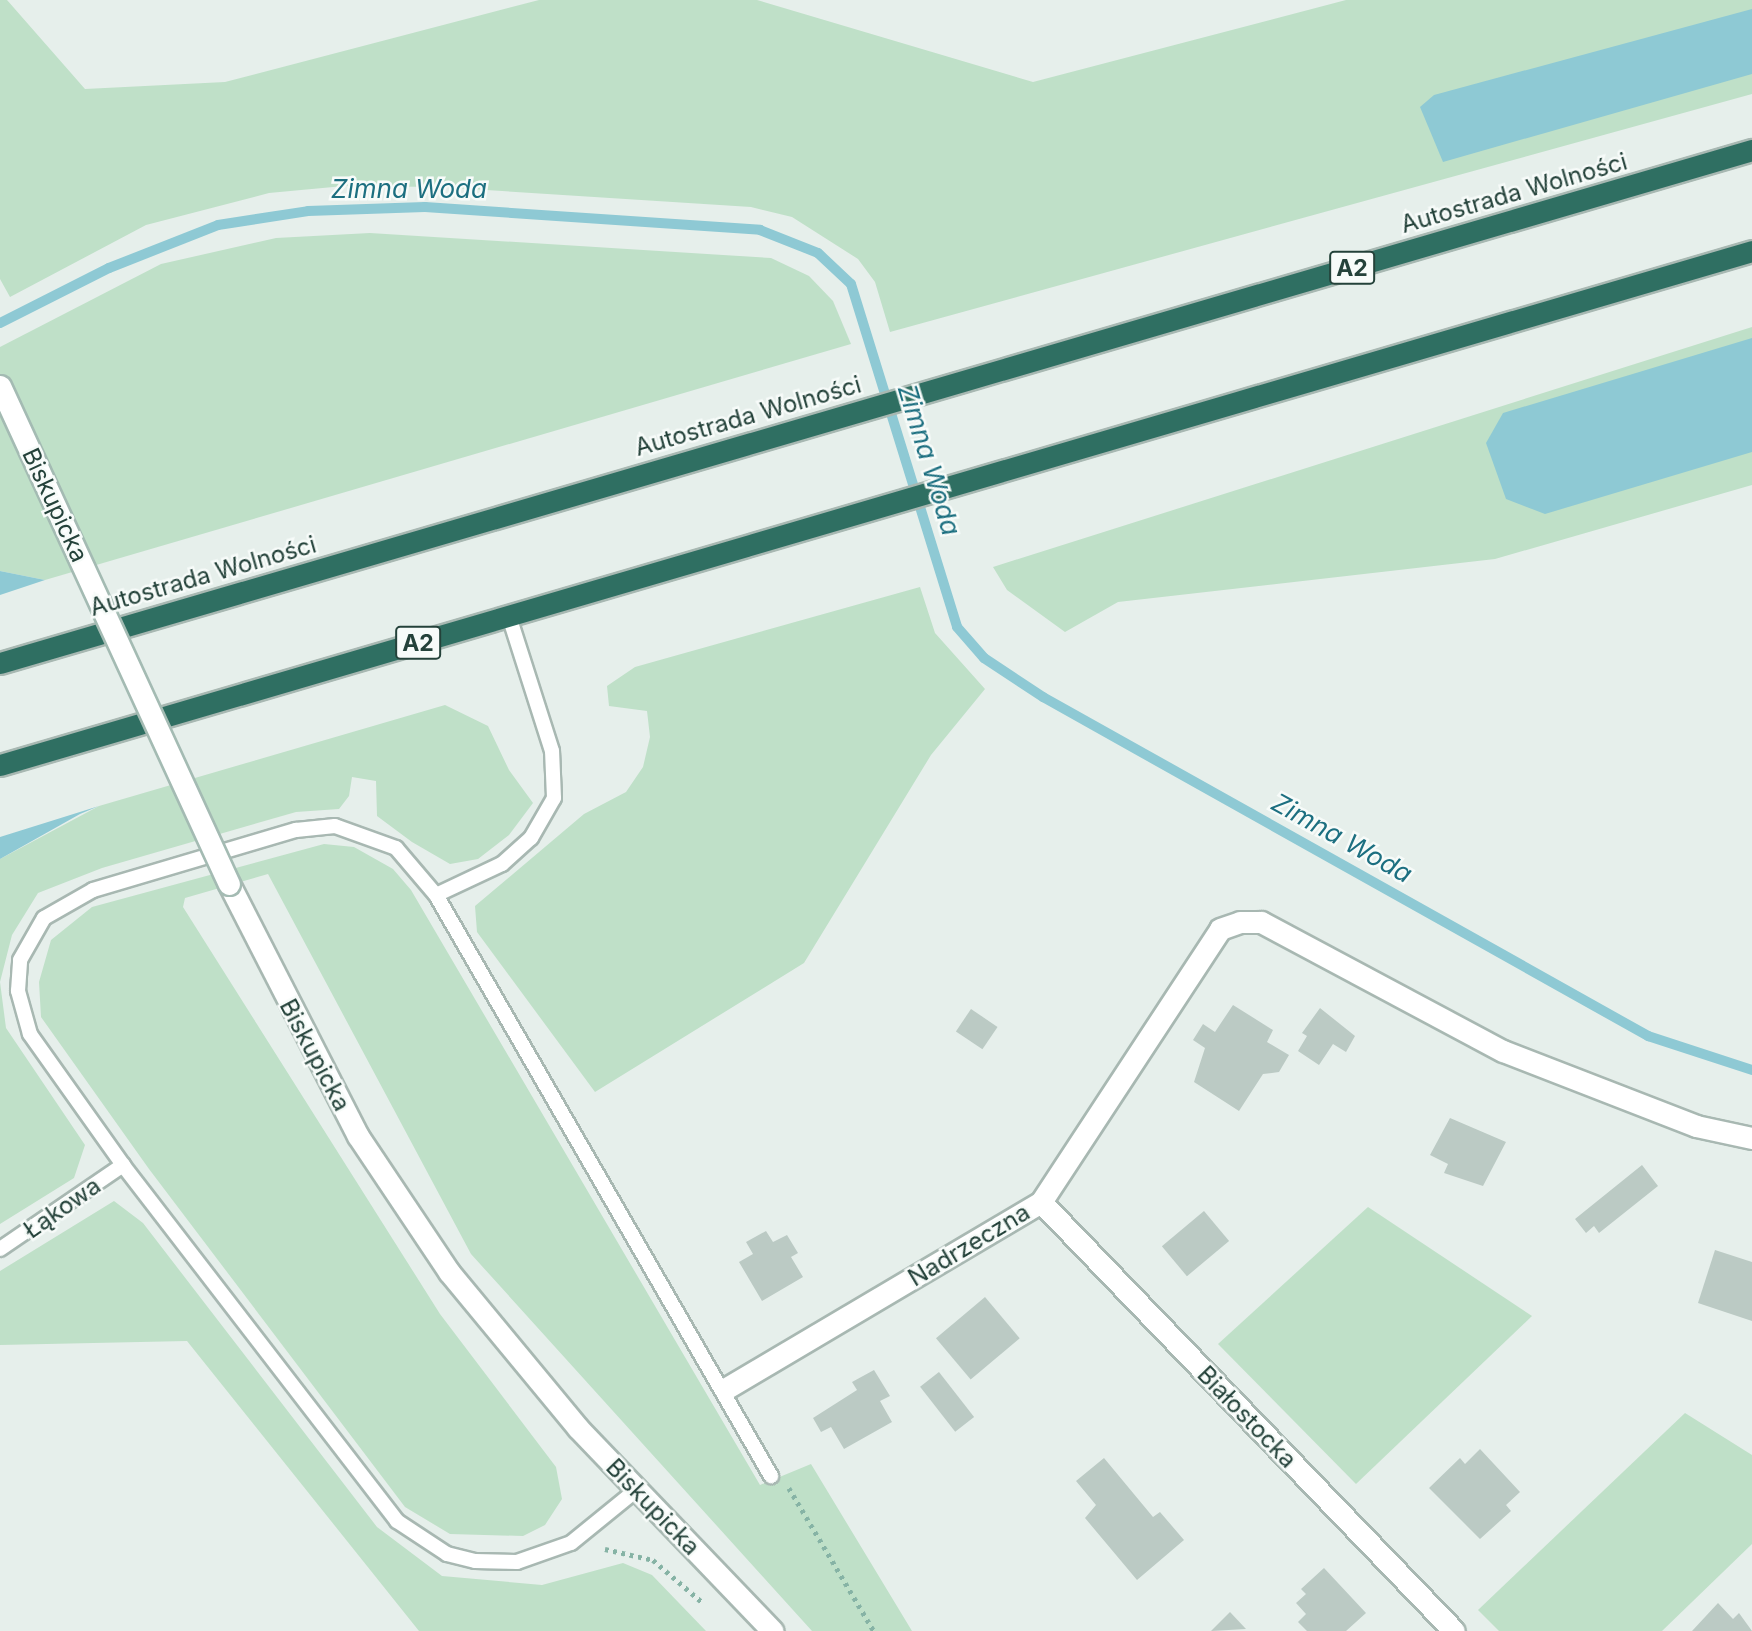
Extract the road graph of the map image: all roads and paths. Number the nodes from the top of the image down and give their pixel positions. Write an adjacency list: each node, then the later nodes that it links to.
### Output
1 (1752, 150): 5 (highway, Autostrada Wolności / A2)
2 (1752, 251): 4 (highway, A2)
3 (0, 386): 14 (street, Biskupicka, bridge)
4 (509, 617): 6 (highway, A2); 7 (lane)
5 (0, 663)
6 (0, 765)
7 (436, 895): 9 (lane); 12 (lane)
8 (1752, 1138): 10 (street, Nadrzeczna)
9 (123, 1165): 11 (lane, Łąkowa); 14 (lane)
10 (1041, 1202): 12 (street, Nadrzeczna); 19 (street, Białostocka)
11 (0, 1249)
12 (725, 1389): 13 (lane)
13 (771, 1476): 18 (path)
14 (635, 1490): 17 (street, Biskupicka)
15 (605, 1549): 16 (path)
16 (674, 1576)
17 (773, 1631)
18 (874, 1631)
19 (1454, 1631)

